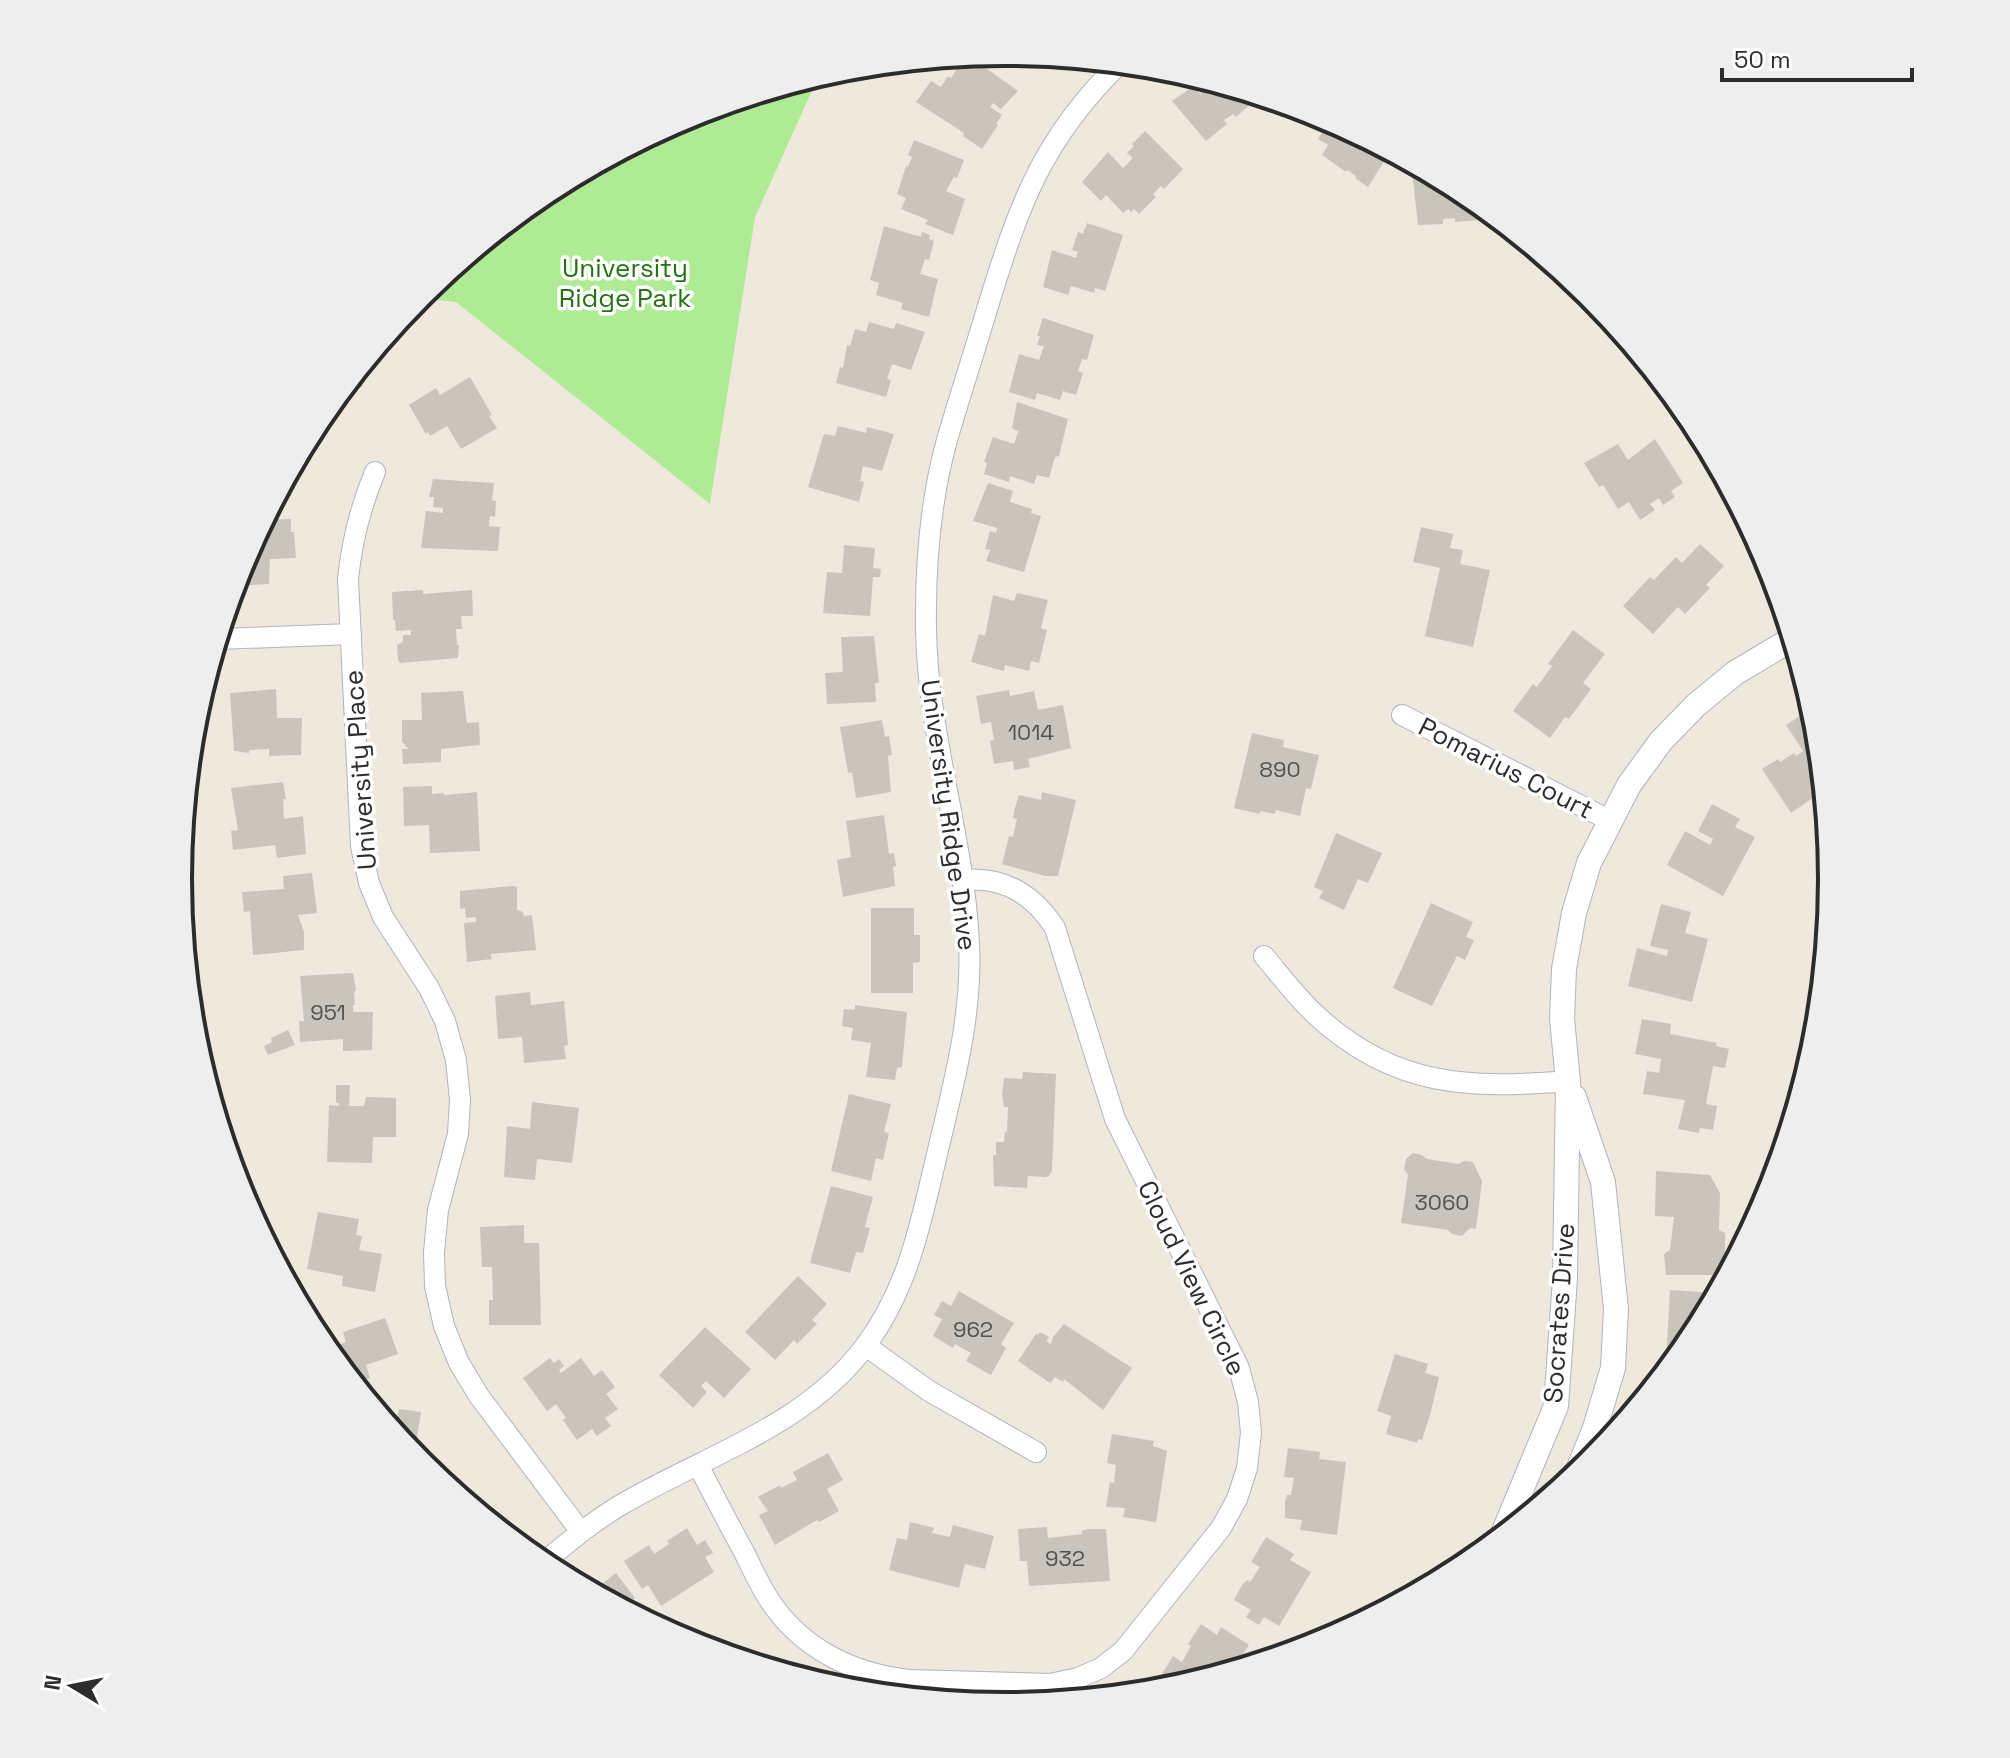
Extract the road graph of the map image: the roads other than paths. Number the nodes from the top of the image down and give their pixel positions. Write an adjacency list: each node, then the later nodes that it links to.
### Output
1 (1110, 73): 8 (street, University Ridge Drive)
2 (375, 472): 3 (street, University Place)
3 (351, 634): 4 (street); 16 (street, University Place)
4 (229, 639)
5 (1783, 644): 7 (street, Socrates Drive)
6 (1402, 715): 7 (street, Pomarius Court)
7 (1609, 820): 10 (street, Socrates Drive)
8 (962, 880): 11 (street, University Ridge Drive); 14 (street, Cloud View Circle)
9 (1264, 956): 10 (street)
10 (1568, 1081): 12 (street, Socrates Drive); 15 (street, Socrates Drive)
11 (866, 1346): 13 (street); 14 (street, University Ridge Drive)
12 (1588, 1445)
13 (1036, 1452)
14 (698, 1465): 16 (street, University Ridge Drive)
15 (1511, 1515)
16 (581, 1532): 17 (street, University Ridge Drive)
17 (553, 1555)

